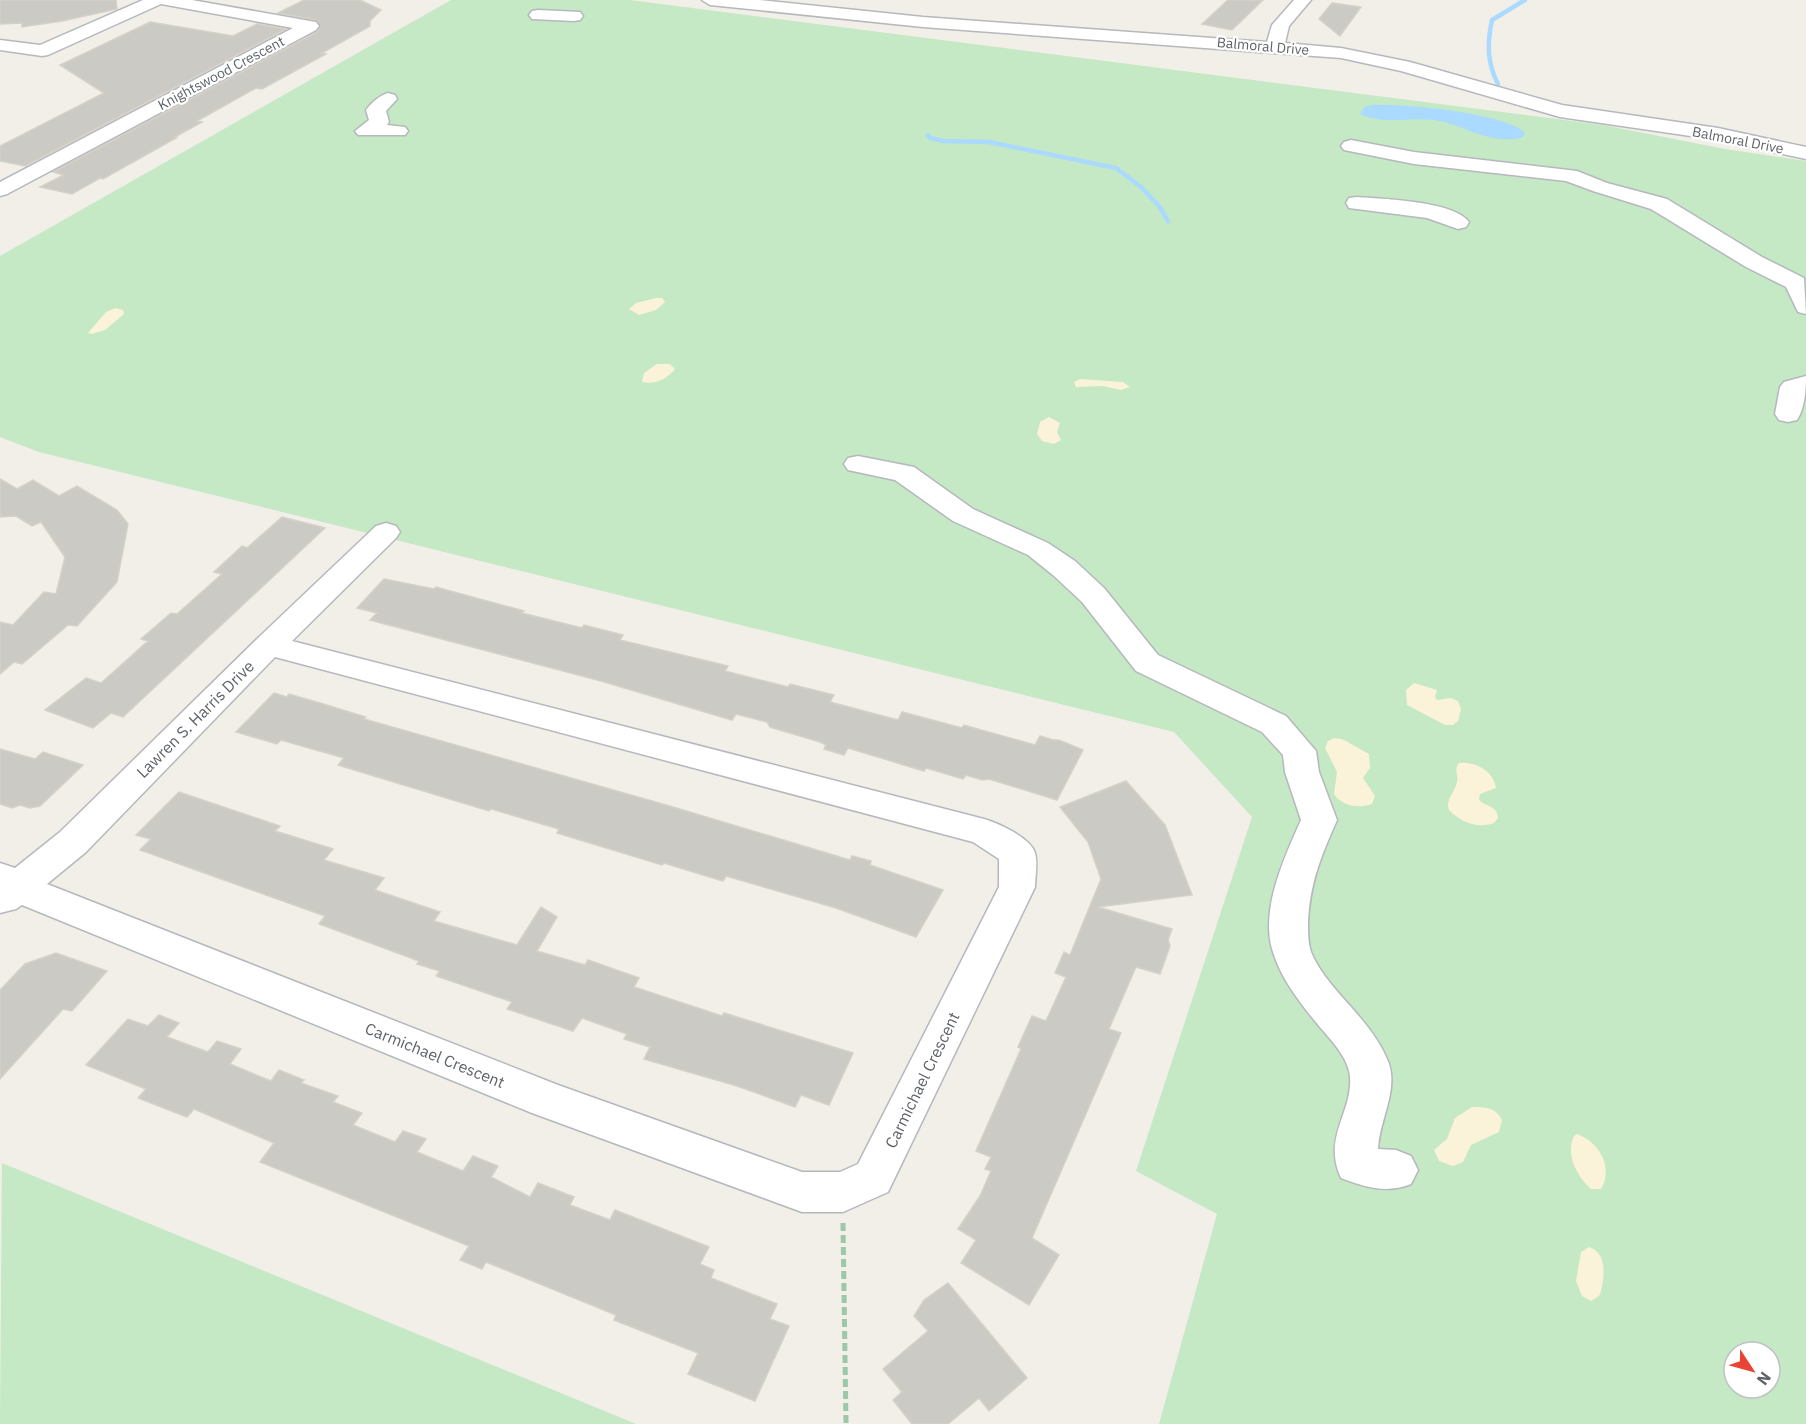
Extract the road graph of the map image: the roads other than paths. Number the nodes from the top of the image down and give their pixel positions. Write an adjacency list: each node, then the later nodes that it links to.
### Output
1 (157, 0): 11 (street)
2 (163, 0): 17 (street, Knightswood Crescent)
3 (710, 0): 7 (street, Balmoral Drive)
4 (826, 0): 7 (street)
5 (1303, 0): 12 (street)
6 (1006, 8): 10 (street)
7 (810, 11): 10 (street, Balmoral Drive)
8 (538, 15): 9 (street)
9 (574, 16)
10 (996, 26): 12 (street, Balmoral Drive)
11 (0, 45)
12 (1275, 46): 16 (street, Balmoral Drive)
13 (388, 99): 14 (street)
14 (398, 131)
15 (1351, 146): 20 (street)
16 (1806, 153)
17 (0, 190)
18 (1357, 203): 19 (street)
19 (1458, 222)
20 (1806, 307)
21 (1806, 384): 22 (street)
22 (1788, 414)
23 (858, 464): 27 (street)
24 (387, 532): 25 (street, Lawren S. Harris Drive)
25 (269, 645): 26 (street, Lawren S. Harris Drive); 26 (street, Carmichael Crescent)
26 (6, 889)
27 (1396, 1170)

